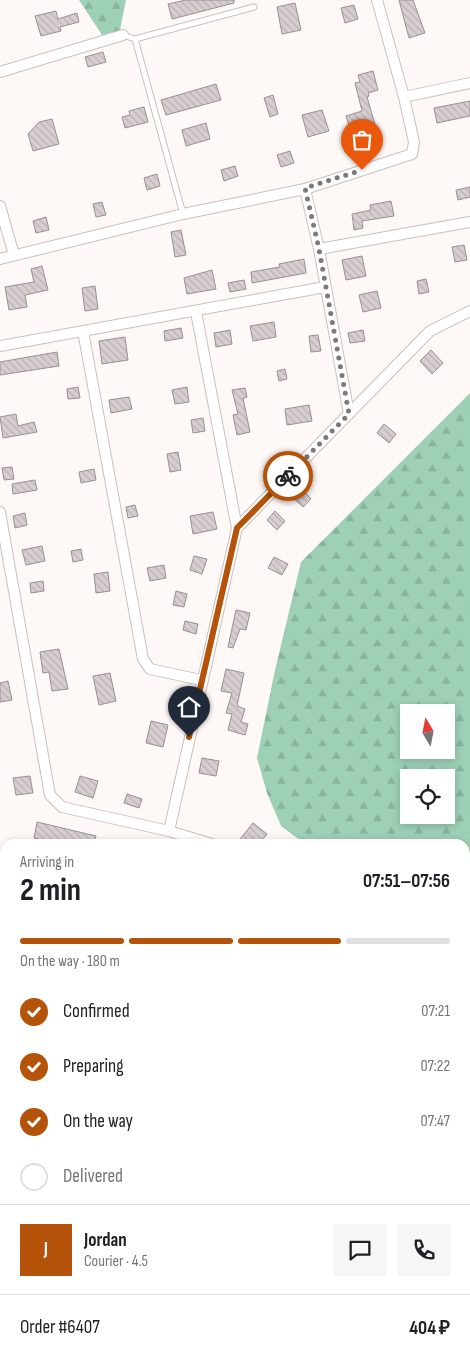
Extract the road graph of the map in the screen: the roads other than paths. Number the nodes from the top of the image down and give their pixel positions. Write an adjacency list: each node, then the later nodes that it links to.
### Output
1 (377, 0): 7 (street)
2 (254, 7): 4 (lane)
3 (123, 35): 4 (lane); 5 (street)
4 (135, 39): 10 (lane)
5 (0, 72)
6 (470, 83): 7 (street)
7 (404, 97): 8 (street)
8 (305, 188): 10 (street); 12 (street)
9 (0, 206): 13 (street)
10 (183, 214): 13 (street)
11 (470, 222): 12 (street)
12 (319, 249): 15 (street)
13 (14, 255): 14 (street)
14 (0, 259)
15 (324, 287): 17 (street); 20 (street)
16 (470, 311): 20 (street)
17 (196, 312): 18 (street); 22 (street)
18 (83, 331): 19 (street); 23 (street)
19 (0, 346)
20 (349, 414): 22 (street)
21 (0, 512): 24 (street)
22 (237, 528): 23 (street)
23 (202, 680): 24 (street)
24 (169, 831): 25 (street)
25 (195, 839)

